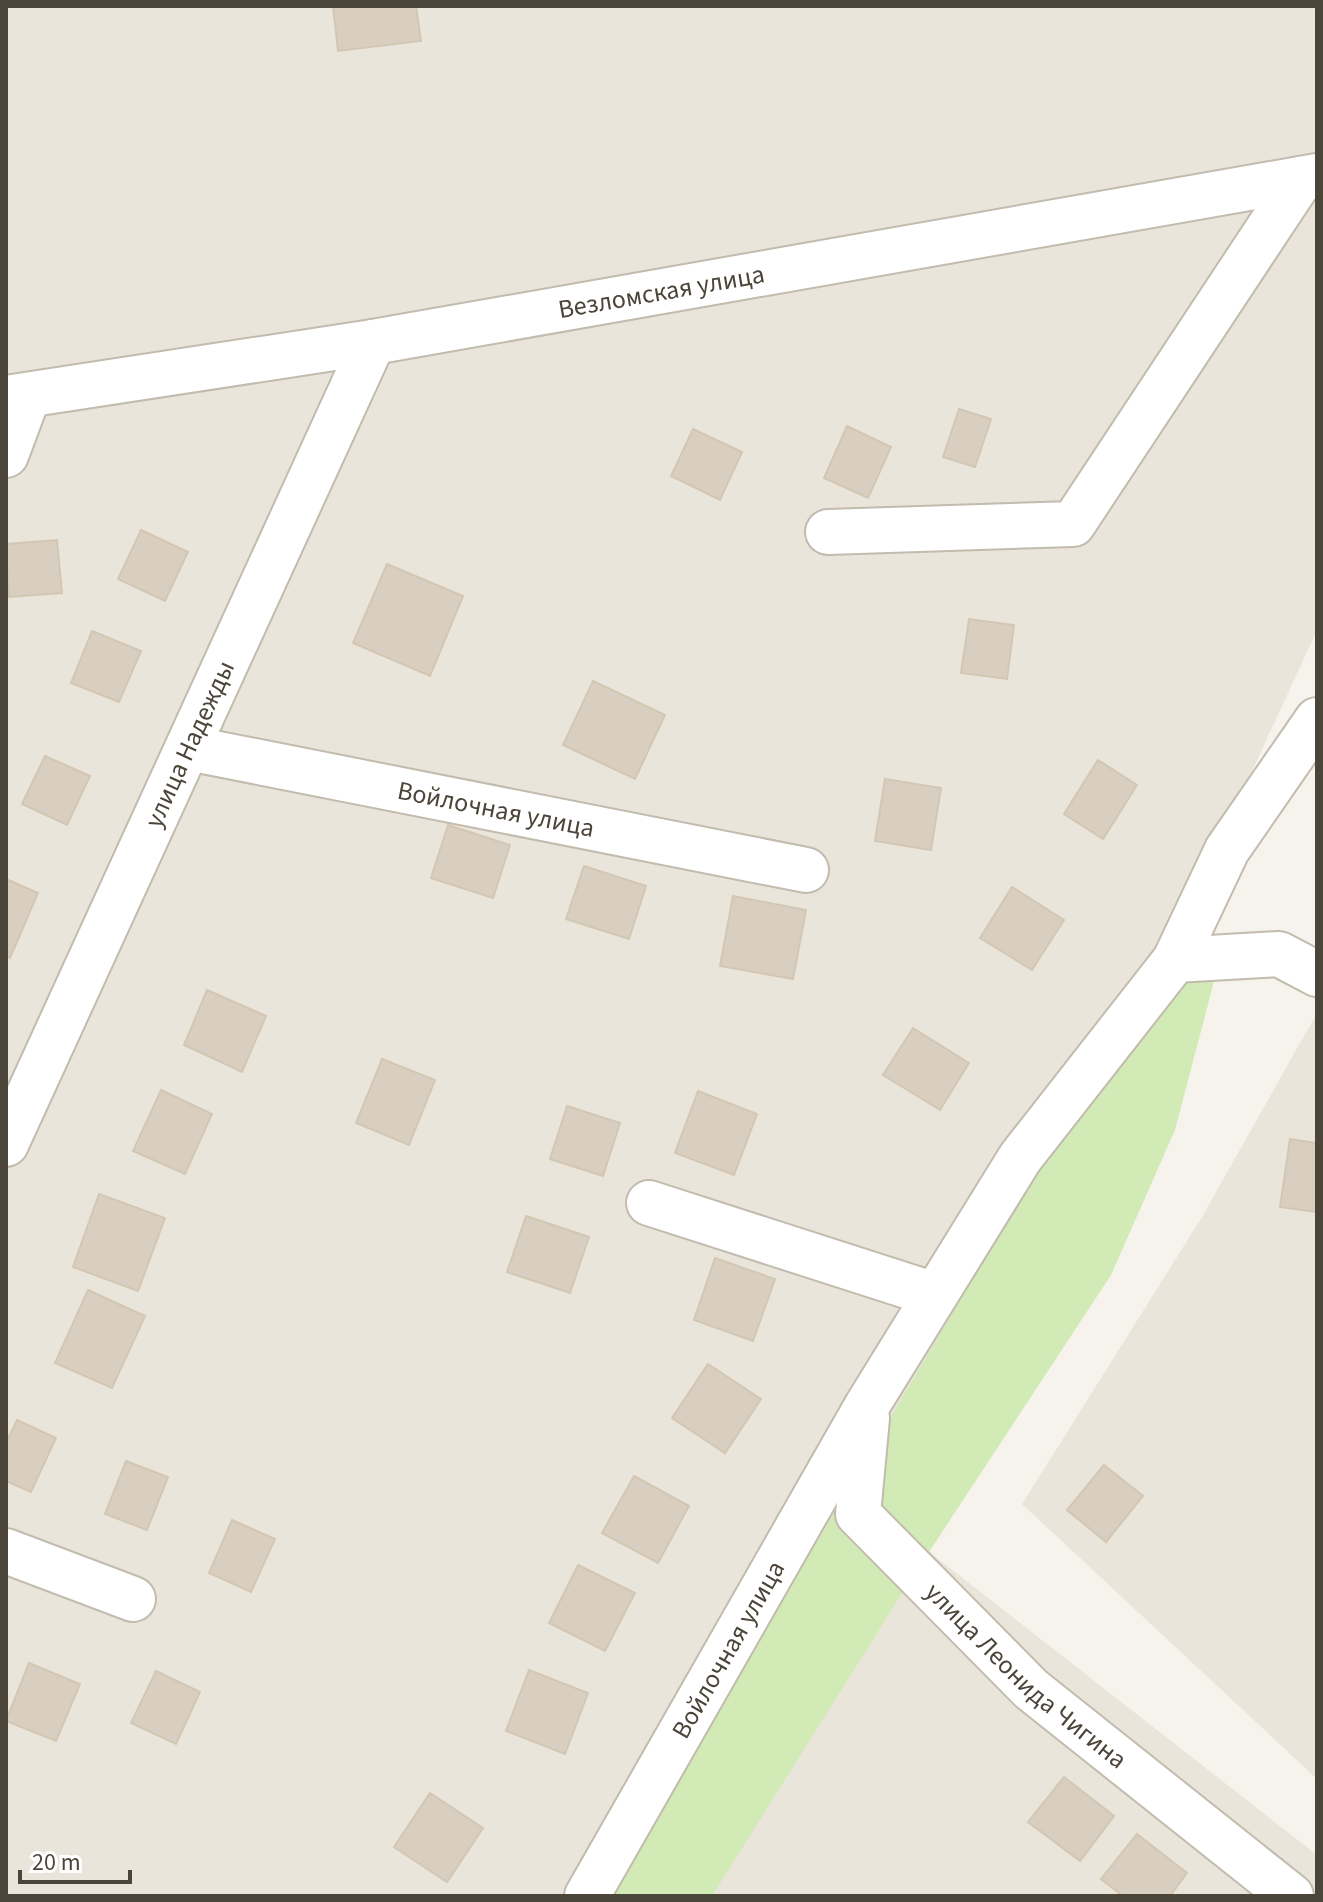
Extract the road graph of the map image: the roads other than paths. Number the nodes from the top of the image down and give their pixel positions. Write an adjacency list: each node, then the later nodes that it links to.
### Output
1 (1309, 178): 2 (street, Везломская улица); 5 (street)
2 (373, 342): 3 (street, Везломская улица); 7 (street, улица Надежды)
3 (17, 397): 4 (street)
4 (6, 455)
5 (828, 532)
6 (1317, 720): 9 (street, Войлочная улица)
7 (188, 748): 8 (street, Войлочная улица); 11 (street, улица Надежды)
8 (806, 870)
9 (1175, 960): 10 (street); 13 (street, Войлочная улица)
10 (1317, 974)
11 (6, 1144)
12 (649, 1203): 13 (street)
13 (935, 1295): 14 (street, Войлочная улица)
14 (868, 1404): 17 (street, Войлочная улица); 18 (street, улица Леонида Чигина)
15 (6, 1551): 16 (street)
16 (133, 1599)
17 (587, 1896)
18 (1291, 1896)

